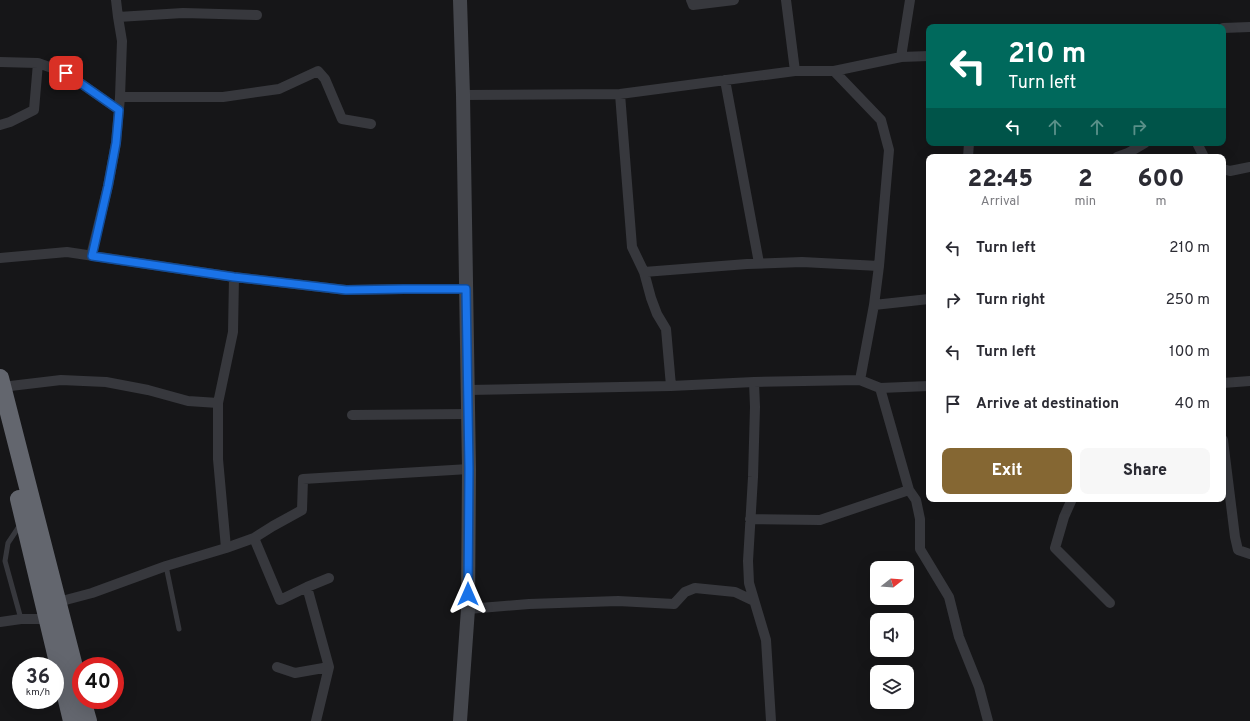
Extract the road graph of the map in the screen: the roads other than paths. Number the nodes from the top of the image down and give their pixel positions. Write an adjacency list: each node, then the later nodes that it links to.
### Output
1 (116, 0): 8 (street)
2 (460, 0): 19 (street)
3 (691, 0): 4 (street)
4 (734, 0)
5 (786, 0): 16 (street)
6 (910, 0): 12 (street)
7 (257, 15): 8 (street)
8 (118, 17): 20 (street)
9 (1250, 27): 10 (street)
10 (1226, 28)
11 (926, 56): 12 (street)
12 (901, 57): 15 (street)
13 (0, 62): 14 (street)
14 (38, 63): 21 (street); 23 (street)
15 (834, 71): 16 (street); 31 (street)
16 (796, 72): 17 (street)
17 (725, 80): 18 (street); 30 (street)
18 (620, 94): 19 (street); 32 (street)
19 (463, 95): 34 (street)
20 (120, 97): 21 (street); 22 (street)
21 (119, 110): 28 (street)
22 (370, 124)
23 (0, 125)
24 (1140, 146): 25 (street)
25 (1125, 154)
26 (1250, 167): 27 (street)
27 (1226, 170)
28 (92, 256): 29 (street); 33 (street)
29 (0, 258)
30 (759, 263): 31 (street); 32 (street)
31 (879, 266): 36 (street)
32 (644, 272): 42 (street)
33 (234, 277): 34 (street); 46 (street)
34 (466, 289): 45 (street)
35 (926, 299): 36 (street)
36 (874, 305): 37 (street)
37 (860, 380): 40 (street); 44 (street)
38 (1250, 381): 41 (street)
39 (1, 382): 46 (street); 63 (highway)
40 (754, 382): 42 (street); 55 (street)
41 (1226, 383)
42 (671, 386): 45 (street)
43 (926, 386): 44 (street)
44 (880, 388): 52 (street)
45 (468, 390): 47 (street)
46 (218, 403): 57 (street)
47 (468, 414): 48 (street); 51 (street)
48 (352, 415)
49 (0, 421): 54 (highway)
50 (1226, 464): 58 (street)
51 (469, 469): 56 (street); 65 (street)
52 (909, 490): 55 (street); 79 (street)
53 (1071, 502): 64 (street)
54 (24, 519): 66 (lane); 67 (highway)
55 (750, 519): 62 (street)
56 (254, 538): 57 (street); 61 (street)
57 (226, 548): 59 (street)
58 (1250, 554)
59 (166, 566): 63 (street); 69 (lane)
60 (329, 578): 61 (street)
61 (307, 587): 72 (street)
62 (754, 601): 65 (street); 78 (street)
63 (58, 602): 70 (highway)
64 (1110, 603)
65 (468, 609): 77 (street)
66 (21, 619): 67 (street); 68 (street)
67 (48, 619): 74 (highway)
68 (0, 622)
69 (179, 629)
70 (72, 658)
71 (277, 667): 72 (street)
72 (329, 667): 76 (street)
73 (85, 709): 75 (highway)
74 (72, 721)
75 (88, 721)
76 (316, 721)
77 (460, 721)
78 (771, 721)
79 (988, 721)

